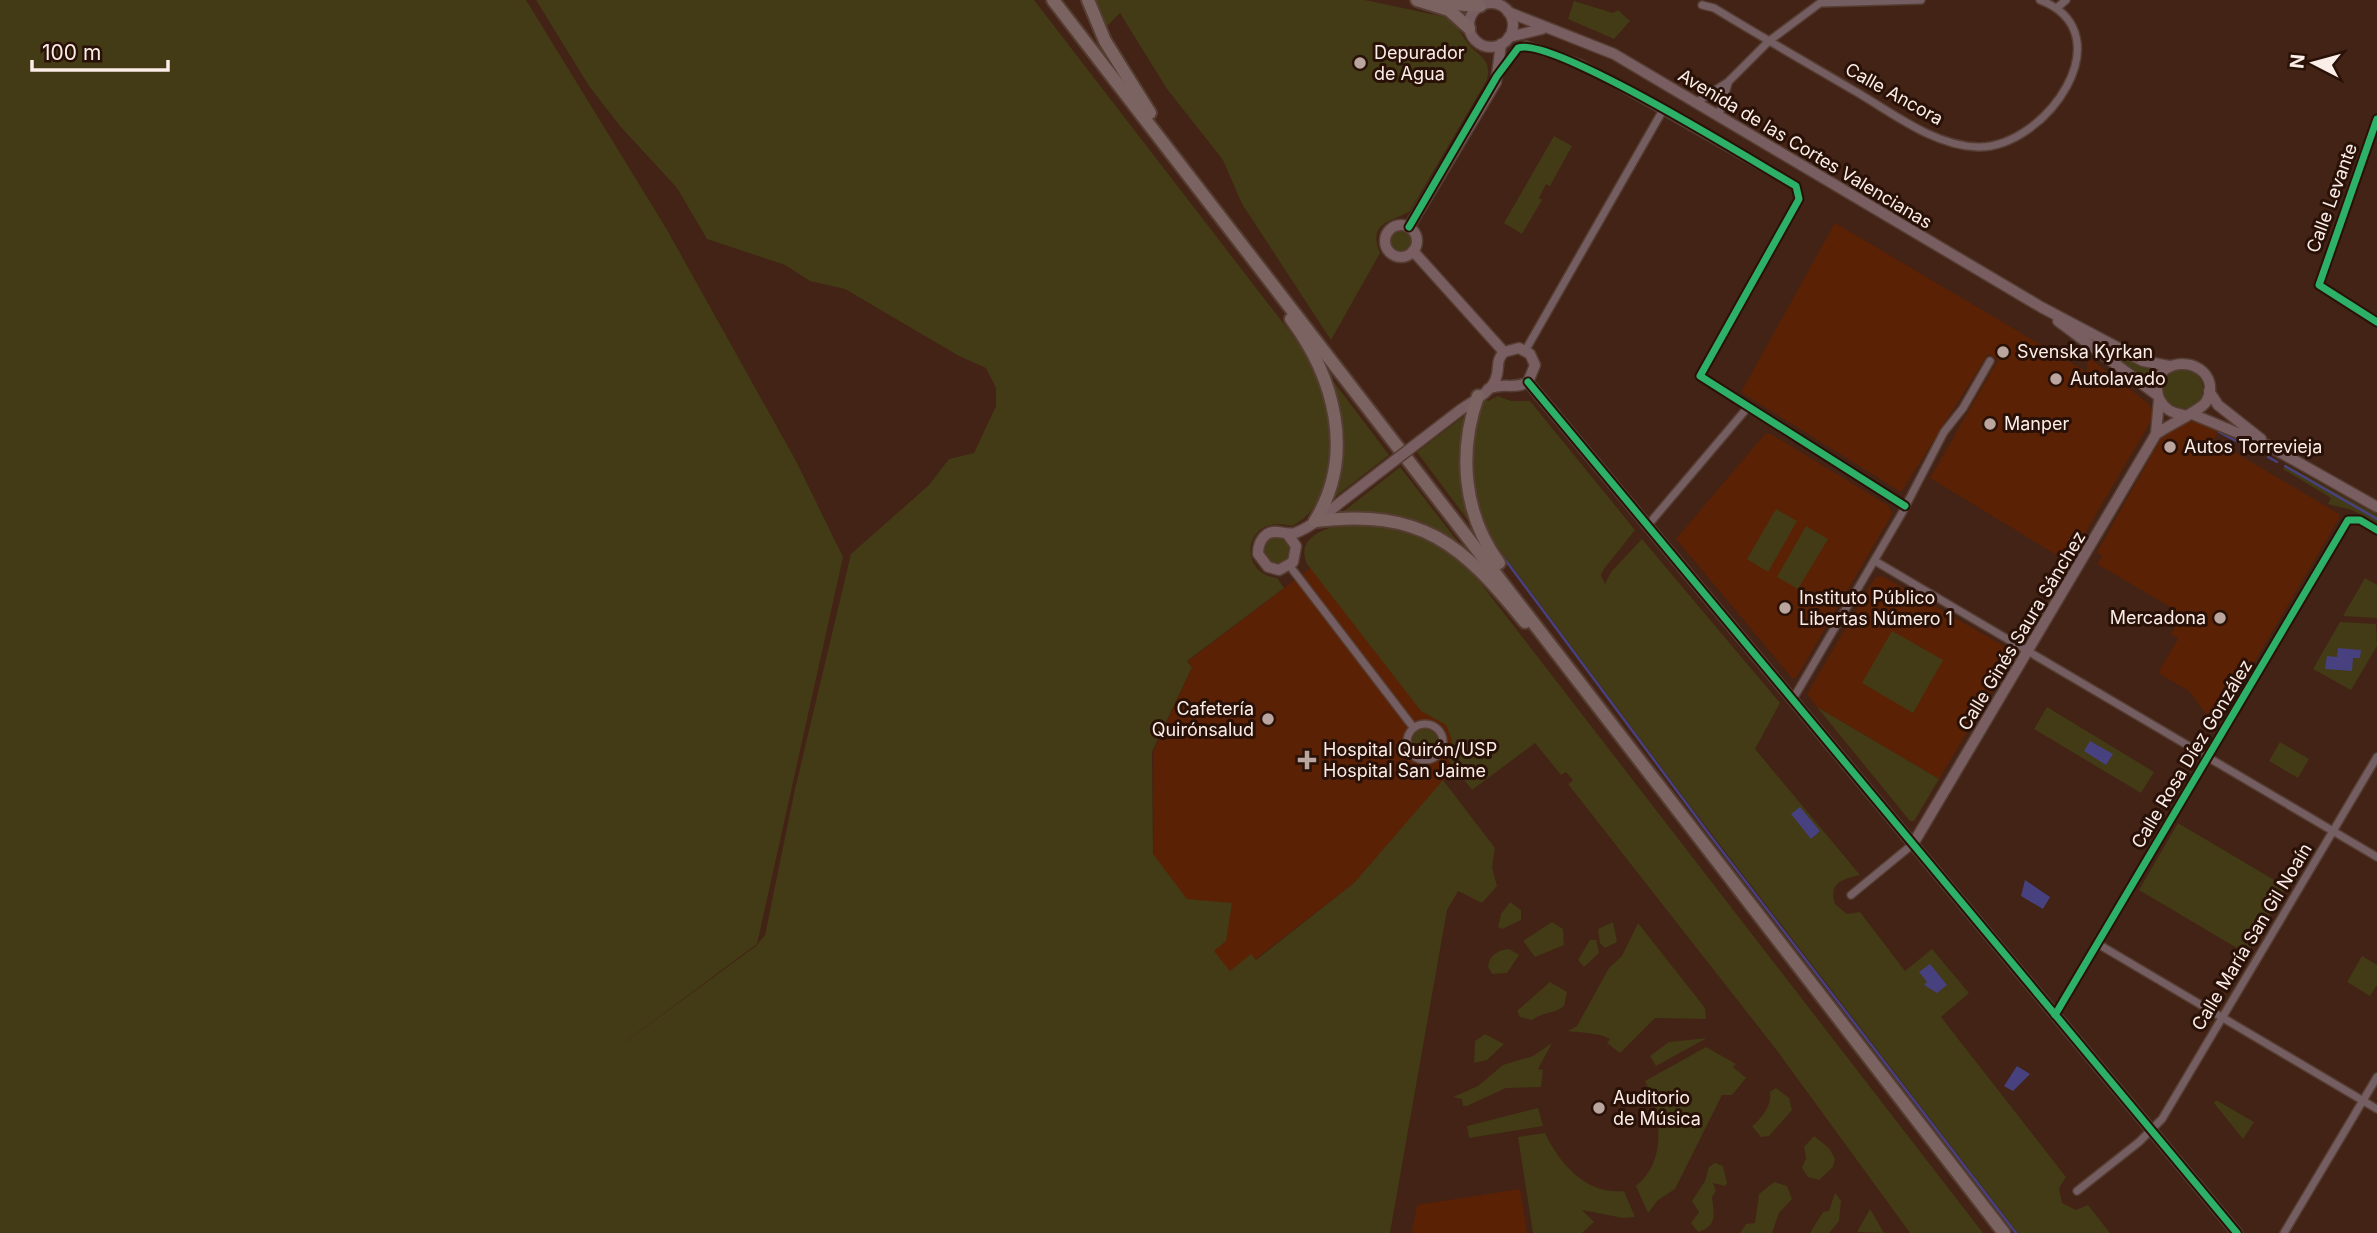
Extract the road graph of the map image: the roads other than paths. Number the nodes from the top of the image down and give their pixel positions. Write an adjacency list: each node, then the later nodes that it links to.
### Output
1 (1053, 0): 23 (highway)
2 (1088, 0): 23 (highway)
3 (1417, 0): 7 (highway)
4 (1920, 0): 15 (street)
5 (2040, 0): 11 (street)
6 (2066, 0): 11 (street)
7 (1430, 3): 8 (highway); 12 (highway)
8 (1484, 3): 10 (street); 12 (street)
9 (1702, 5): 15 (street, Calle Ancora)
10 (1505, 7): 13 (street, Avenida de las Cortes Valencianas); 14 (street)
11 (2057, 7): 15 (street, Calle Ancora)
12 (1469, 28): 16 (street)
13 (1549, 29): 14 (street); 19 (street, Avenida de las Cortes Valencianas)
14 (1505, 40): 16 (street); 17 (street)
15 (1769, 41): 18 (street)
16 (1486, 46): 17 (street)
17 (1497, 71): 20 (street); 24 (street)
18 (1728, 82): 19 (street); 21 (street)
19 (1697, 102): 21 (street, Avenida de las Cortes Valencianas)
20 (1663, 110): 29 (street); 39 (street)
21 (1719, 115): 27 (street, Avenida de las Cortes Valencianas)
22 (2377, 119): 28 (street, Calle Levante)
23 (1172, 153): 25 (highway)
24 (1409, 227): 26 (street); 26 (street)
25 (1234, 234): 45 (highway); 58 (highway)
26 (1413, 251): 30 (street)
27 (2041, 307): 32 (street, Avenida de las Cortes Valencianas); 38 (street, Avenida de las Cortes Valencianas)
28 (2377, 322)
29 (1525, 351): 30 (street); 34 (street)
30 (1504, 352): 33 (street)
31 (1990, 361): 43 (street)
32 (2169, 366): 36 (street); 38 (street)
33 (1498, 374): 35 (street); 37 (street)
34 (1528, 382): 35 (street); 46 (street)
35 (1505, 384): 37 (street)
36 (2210, 391): 40 (street); 42 (street)
37 (1483, 392): 45 (street, bridge); 58 (highway)
38 (2158, 398): 40 (street); 41 (street)
39 (1748, 407): 43 (street); 46 (street)
40 (2188, 415): 41 (street); 42 (street)
41 (2156, 434): 53 (street, Calle Ginés Saura Sánchez)
42 (2269, 446): 44 (street)
43 (1906, 506): 51 (street)
44 (2377, 507)
45 (1315, 521): 47 (street); 58 (highway)
46 (1648, 525): 54 (street)
47 (1301, 530): 49 (street); 50 (street)
48 (2377, 530): 56 (street, Calle Rosa Díez González)
49 (1288, 535): 50 (street); 52 (street)
50 (1296, 546): 52 (street)
51 (1875, 561): 53 (street); 54 (street)
52 (1289, 565): 55 (street)
53 (2028, 651): 56 (street); 60 (street, Calle Ginés Saura Sánchez)
54 (1793, 699): 60 (street)
55 (1413, 727): 55 (street)
56 (2208, 757): 59 (street); 63 (street, Calle Rosa Díez González)
57 (2377, 757): 59 (street, Calle María San Gil Noaín)
58 (1657, 782): 71 (highway)
59 (2333, 831): 61 (street); 65 (street, Calle María San Gil Noaín)
60 (1913, 844): 62 (street); 64 (street)
61 (2377, 858)
62 (1851, 895)
63 (2098, 944): 64 (street, Calle Rosa Díez González); 65 (street)
64 (2055, 1015): 69 (street)
65 (2223, 1017): 67 (street); 69 (street, Calle María San Gil Noaín)
66 (2377, 1077): 67 (street)
67 (2363, 1100): 68 (street); 73 (street)
68 (2377, 1108)
69 (2152, 1131): 70 (street, Calle María San Gil Noaín); 72 (street)
70 (2077, 1191)
71 (2004, 1233)
72 (2236, 1233)
73 (2284, 1233)

